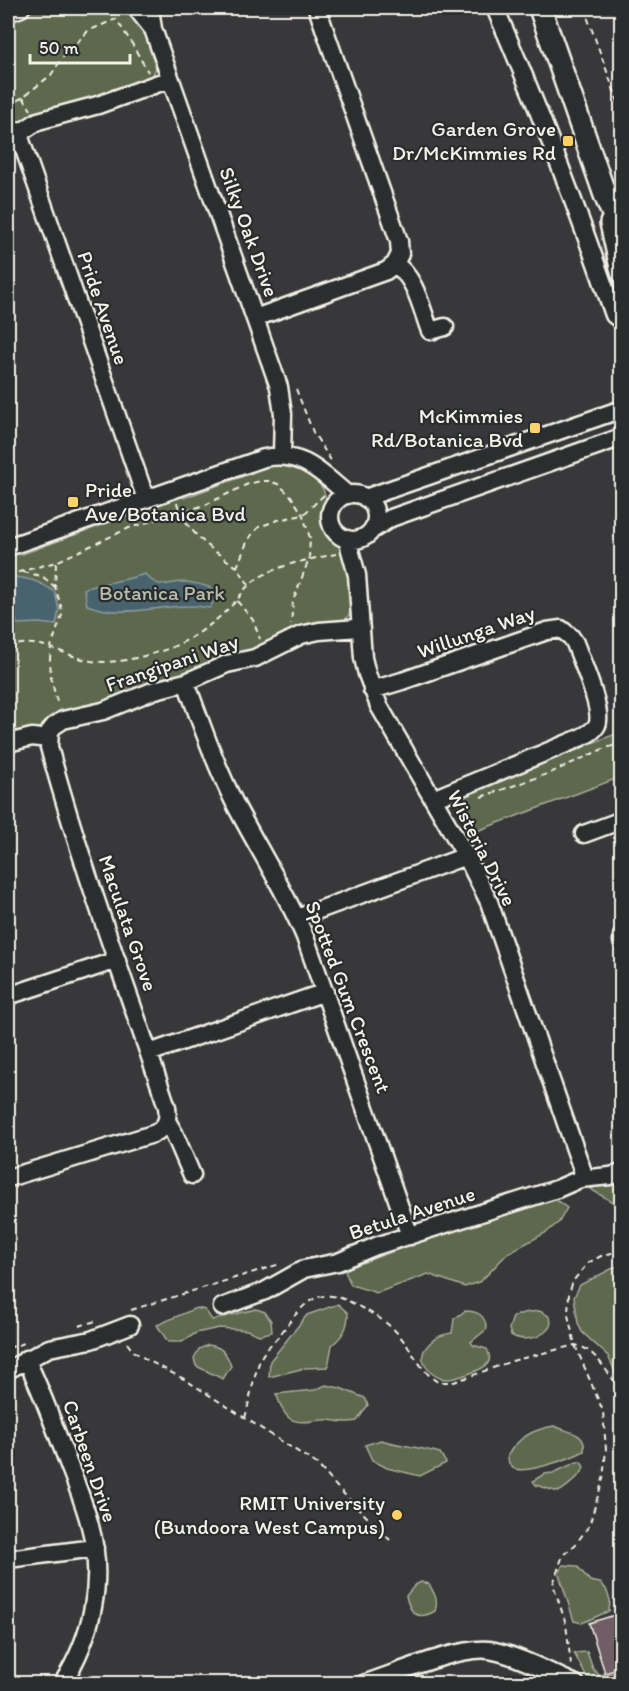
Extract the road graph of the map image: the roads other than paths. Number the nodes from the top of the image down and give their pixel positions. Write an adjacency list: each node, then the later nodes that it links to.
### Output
1 (21, 8): 7 (street)
2 (136, 8): 8 (street, Silky Oak Drive)
3 (150, 8): 8 (street, Silky Oak Drive)
4 (317, 8): 13 (street)
5 (495, 8): 16 (street)
6 (540, 8): 11 (main road)
7 (8, 13)
8 (153, 29): 9 (street, Silky Oak Drive)
9 (170, 79): 10 (street); 15 (street, Silky Oak Drive)
10 (13, 133): 26 (street, Pride Avenue)
11 (605, 195): 12 (main road); 14 (main road)
12 (621, 236)
13 (395, 264): 15 (street); 17 (street)
14 (621, 272)
15 (255, 318): 21 (street, Silky Oak Drive)
16 (621, 321)
17 (445, 327)
18 (621, 409): 20 (street)
19 (621, 437): 23 (street)
20 (503, 451): 23 (street); 25 (street)
21 (282, 455): 22 (street); 26 (street)
22 (321, 474): 24 (street); 27 (street)
23 (512, 476): 28 (street)
24 (348, 495): 25 (street); 27 (street)
25 (365, 498): 28 (street)
26 (146, 499): 29 (street)
27 (333, 506): 28 (street)
28 (358, 539): 30 (street, Wisteria Drive)
29 (8, 547)
30 (359, 628): 31 (street, Frangipani Way); 32 (street, Wisteria Drive)
31 (186, 682): 33 (street, Frangipani Way); 39 (street, Spotted Gum Crescent)
32 (372, 690): 35 (street, Wisteria Drive); 35 (street, Willunga Way)
33 (48, 739): 34 (street); 42 (street, Maculata Grove)
34 (8, 743)
35 (433, 799): 38 (street, Wisteria Drive)
36 (621, 820): 37 (street)
37 (584, 834)
38 (466, 856): 39 (street); 50 (street, Wisteria Drive)
39 (297, 918): 43 (street, Spotted Gum Crescent)
40 (621, 936): 41 (street)
41 (621, 942)
42 (117, 960): 44 (street); 45 (street, Maculata Grove)
43 (325, 992): 45 (street); 51 (street, Spotted Gum Crescent)
44 (8, 996)
45 (149, 1053): 46 (street, Maculata Grove)
46 (167, 1121): 48 (street, Maculata Grove); 49 (street)
47 (621, 1173): 50 (street, Betula Avenue)
48 (192, 1175)
49 (8, 1178)
50 (585, 1178): 51 (street, Betula Avenue)
51 (410, 1236): 52 (street, Betula Avenue)
52 (222, 1307)
53 (130, 1326): 54 (street)
54 (26, 1359): 55 (street); 56 (street, Carbeen Drive)
55 (8, 1370)
56 (95, 1548): 57 (street); 58 (street, Carbeen Drive)
57 (8, 1559)
58 (66, 1682)
59 (363, 1683): 60 (street)
60 (575, 1683)

